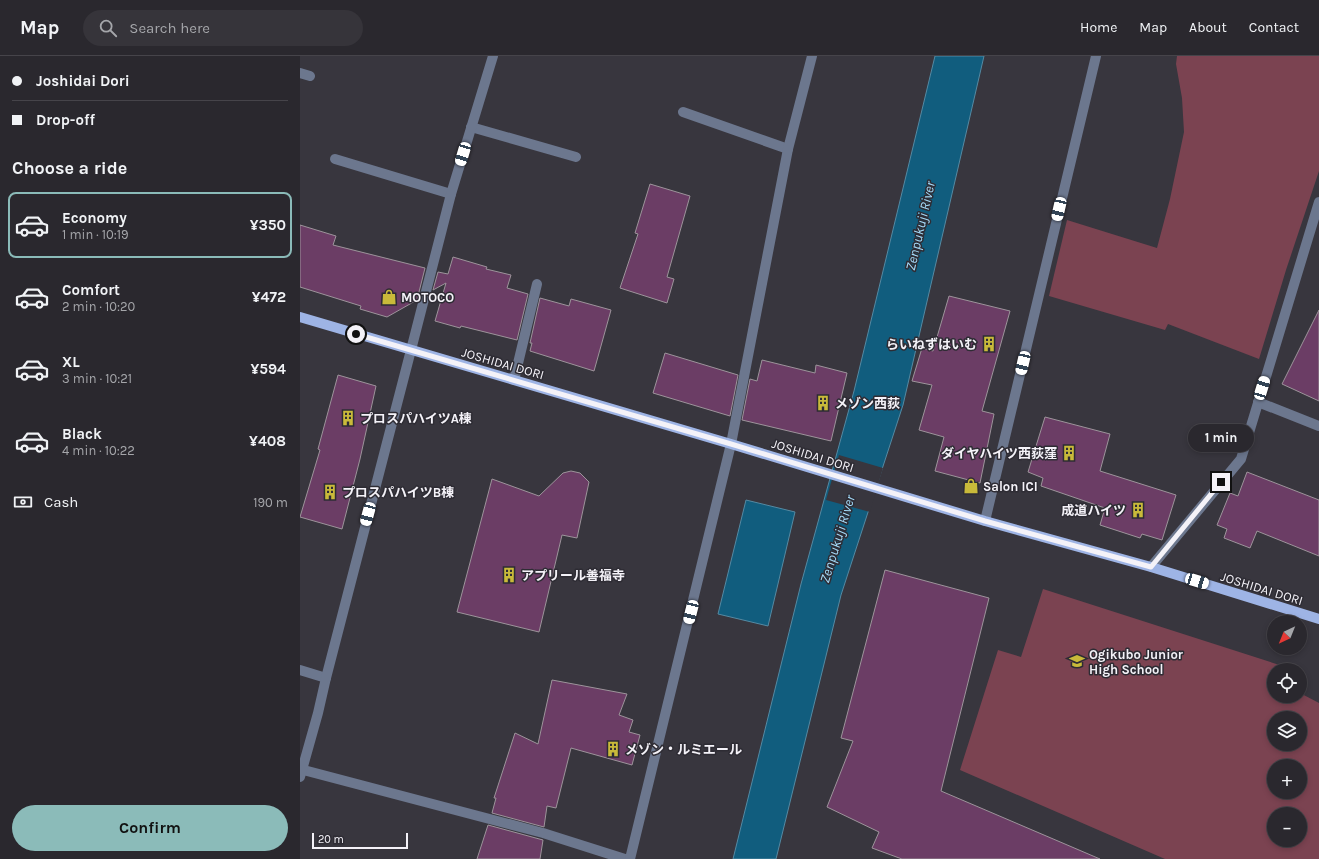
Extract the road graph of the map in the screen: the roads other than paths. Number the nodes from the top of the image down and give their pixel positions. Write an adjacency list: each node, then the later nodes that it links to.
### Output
1 (493, 56): 5 (street)
2 (812, 56): 6 (street)
3 (1096, 56): 18 (street)
4 (683, 112): 6 (street)
5 (471, 127): 7 (street); 9 (street)
6 (788, 149): 17 (street)
7 (576, 158)
8 (335, 160): 9 (street)
9 (451, 194): 13 (street)
10 (1319, 202): 15 (street)
11 (537, 284): 14 (street)
12 (300, 317): 13 (main road, JOSHIDAI DORI)
13 (411, 350): 14 (main road, JOSHIDAI DORI); 22 (street)
14 (514, 380): 17 (main road, JOSHIDAI DORI)
15 (1258, 402): 16 (street); 19 (street)
16 (1319, 426)
17 (731, 444): 18 (main road, JOSHIDAI DORI); 25 (street)
18 (985, 521): 19 (main road, JOSHIDAI DORI)
19 (1151, 567): 20 (main road, JOSHIDAI DORI)
20 (1319, 619)
21 (300, 670): 22 (street)
22 (326, 678): 23 (street)
23 (301, 772): 24 (street)
24 (625, 859)
25 (630, 859)

